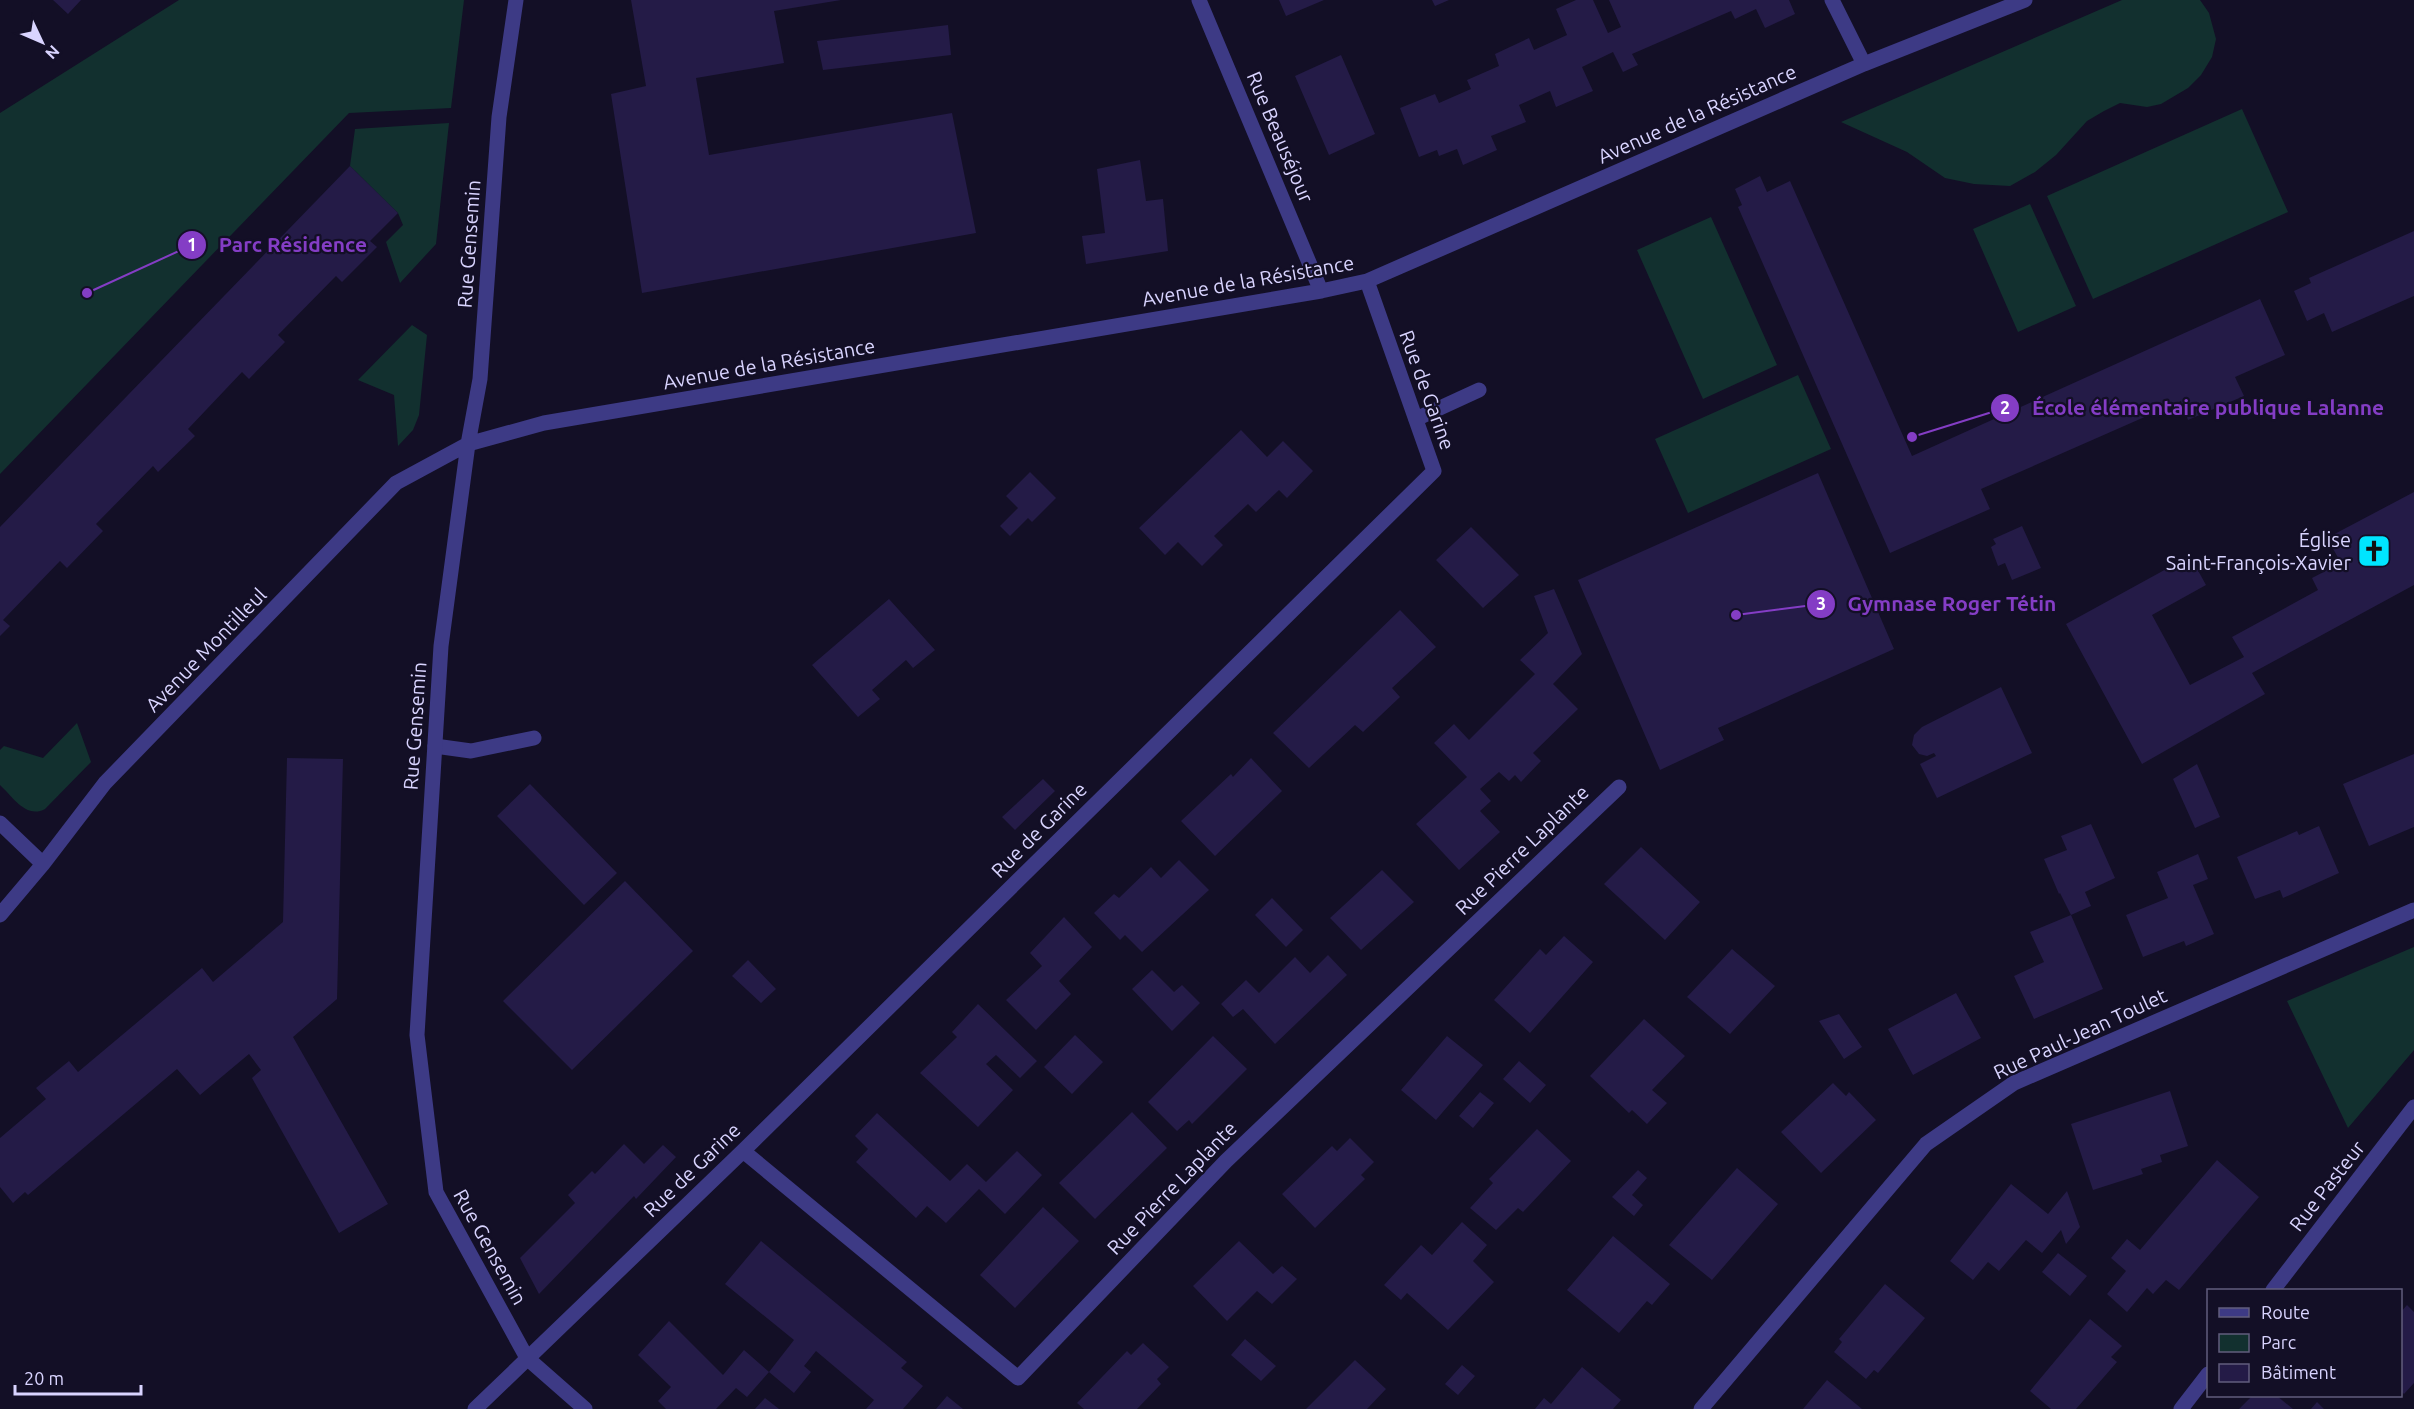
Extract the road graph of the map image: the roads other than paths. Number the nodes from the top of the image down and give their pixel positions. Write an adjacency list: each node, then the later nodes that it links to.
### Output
1 (516, 0): 10 (street, Rue Gensemin)
2 (1198, 0): 7 (street, Rue Beauséjour)
3 (1832, 0): 5 (street)
4 (2025, 0): 5 (street, Avenue de la Résistance)
5 (1864, 64): 6 (street, Avenue de la Résistance)
6 (1366, 281): 7 (street, Avenue de la Résistance); 9 (street, Rue de Garine)
7 (1321, 291): 10 (street, Avenue de la Résistance)
8 (1479, 390): 9 (street)
9 (1416, 419): 19 (street, Rue de Garine)
10 (468, 444): 12 (street, Rue Gensemin); 15 (street, Avenue Montilleul)
11 (534, 738): 12 (street)
12 (435, 746): 21 (street, Rue Gensemin)
13 (1619, 787): 19 (street, Rue Pierre Laplante)
14 (0, 823): 15 (street)
15 (44, 864): 17 (street, Avenue Montilleul)
16 (2414, 910): 25 (street, Rue Paul-Jean Toulet)
17 (0, 915)
18 (2414, 1107): 20 (street, Rue Pasteur)
19 (743, 1151): 21 (street, Rue de Garine)
20 (2274, 1289)
21 (527, 1358): 23 (street, Rue de Garine); 24 (street, Rue Gensemin)
22 (2207, 1375): 26 (street)
23 (475, 1409)
24 (585, 1409)
25 (1701, 1409)
26 (2181, 1409)

